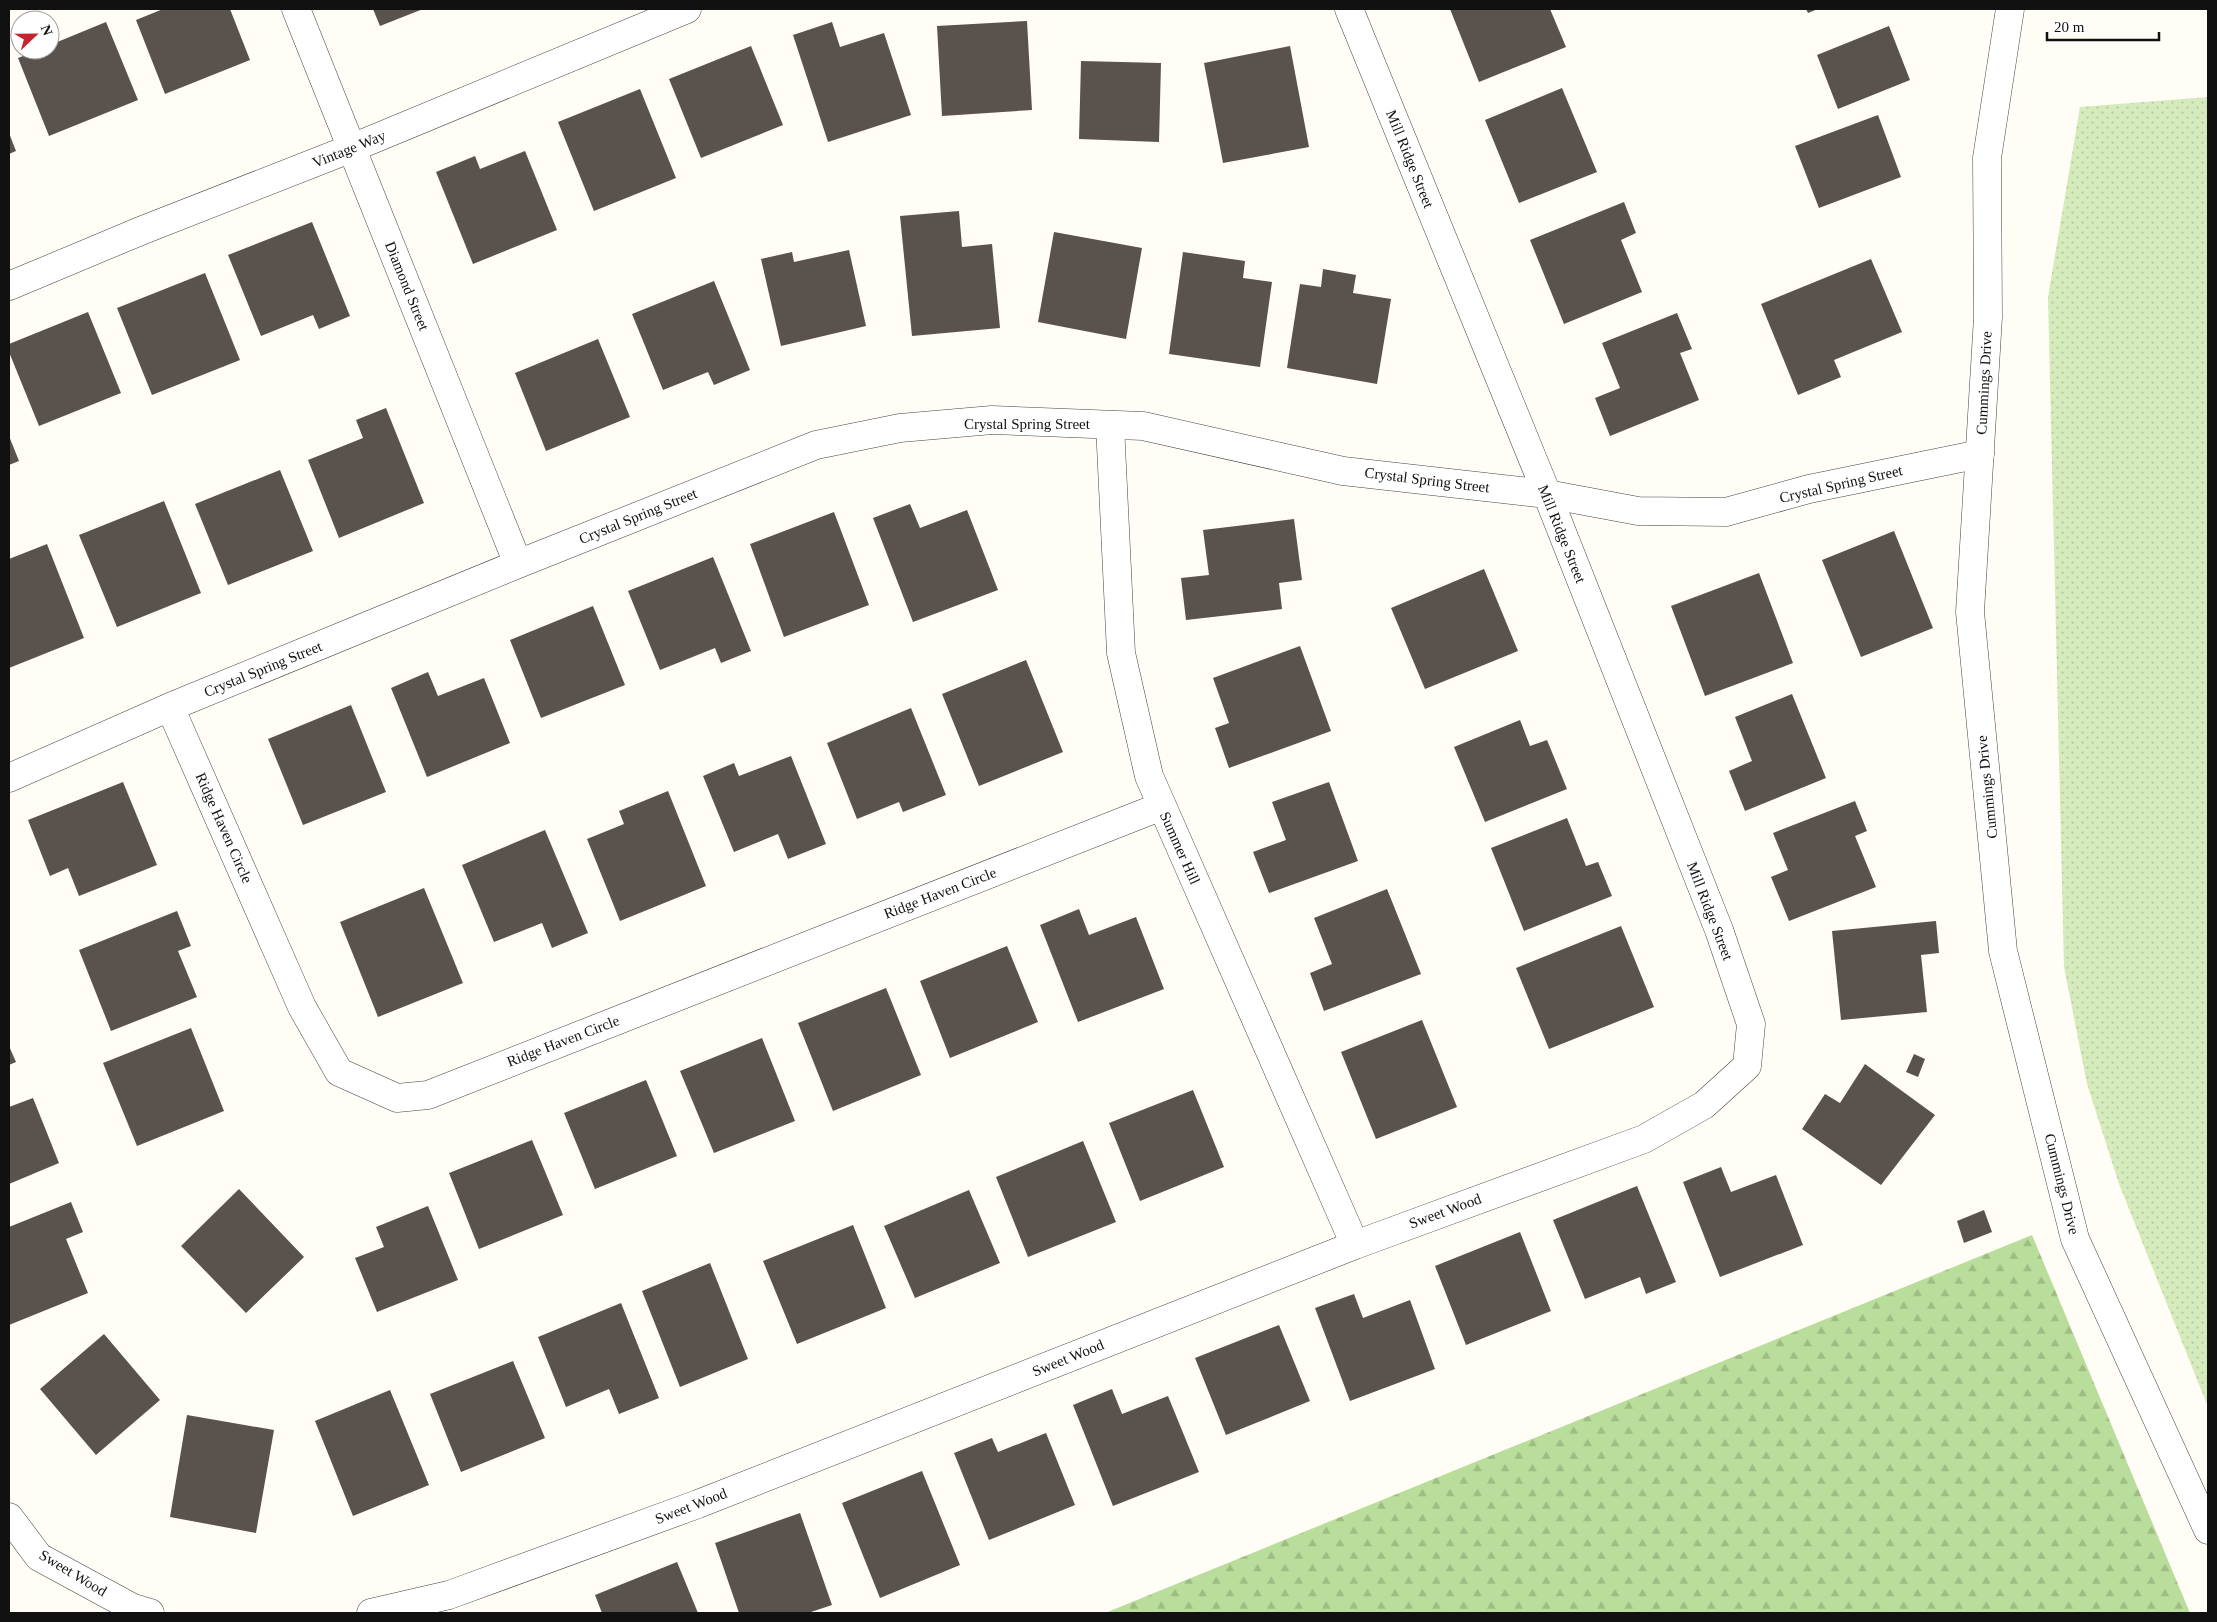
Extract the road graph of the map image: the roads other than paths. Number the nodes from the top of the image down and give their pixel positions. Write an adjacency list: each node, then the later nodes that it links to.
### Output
1 (296, 9): 5 (street, Diamond Street)
2 (687, 9): 5 (street, Vintage Way)
3 (1349, 9): 9 (street, Mill Ridge Street)
4 (2010, 9): 8 (street, Cummings Drive)
5 (352, 148): 6 (street, Vintage Way); 10 (street, Diamond Street)
6 (9, 286)
7 (1110, 425): 9 (street, Crystal Spring Street); 10 (street, Crystal Spring Street); 13 (street, Summer Hill)
8 (1980, 454): 9 (street, Crystal Spring Street); 17 (street, Cummings Drive)
9 (1547, 494): 14 (street, Mill Ridge Street)
10 (518, 564): 11 (street, Crystal Spring Street)
11 (170, 707): 12 (street, Crystal Spring Street); 13 (street, Ridge Haven Circle)
12 (9, 778)
13 (1162, 806): 15 (street, Summer Hill)
14 (1746, 1066): 15 (street, Sweet Wood)
15 (1355, 1245): 19 (street, Sweet Wood)
16 (9, 1517): 18 (street, Sweet Wood)
17 (2208, 1530)
18 (150, 1613)
19 (371, 1613)

